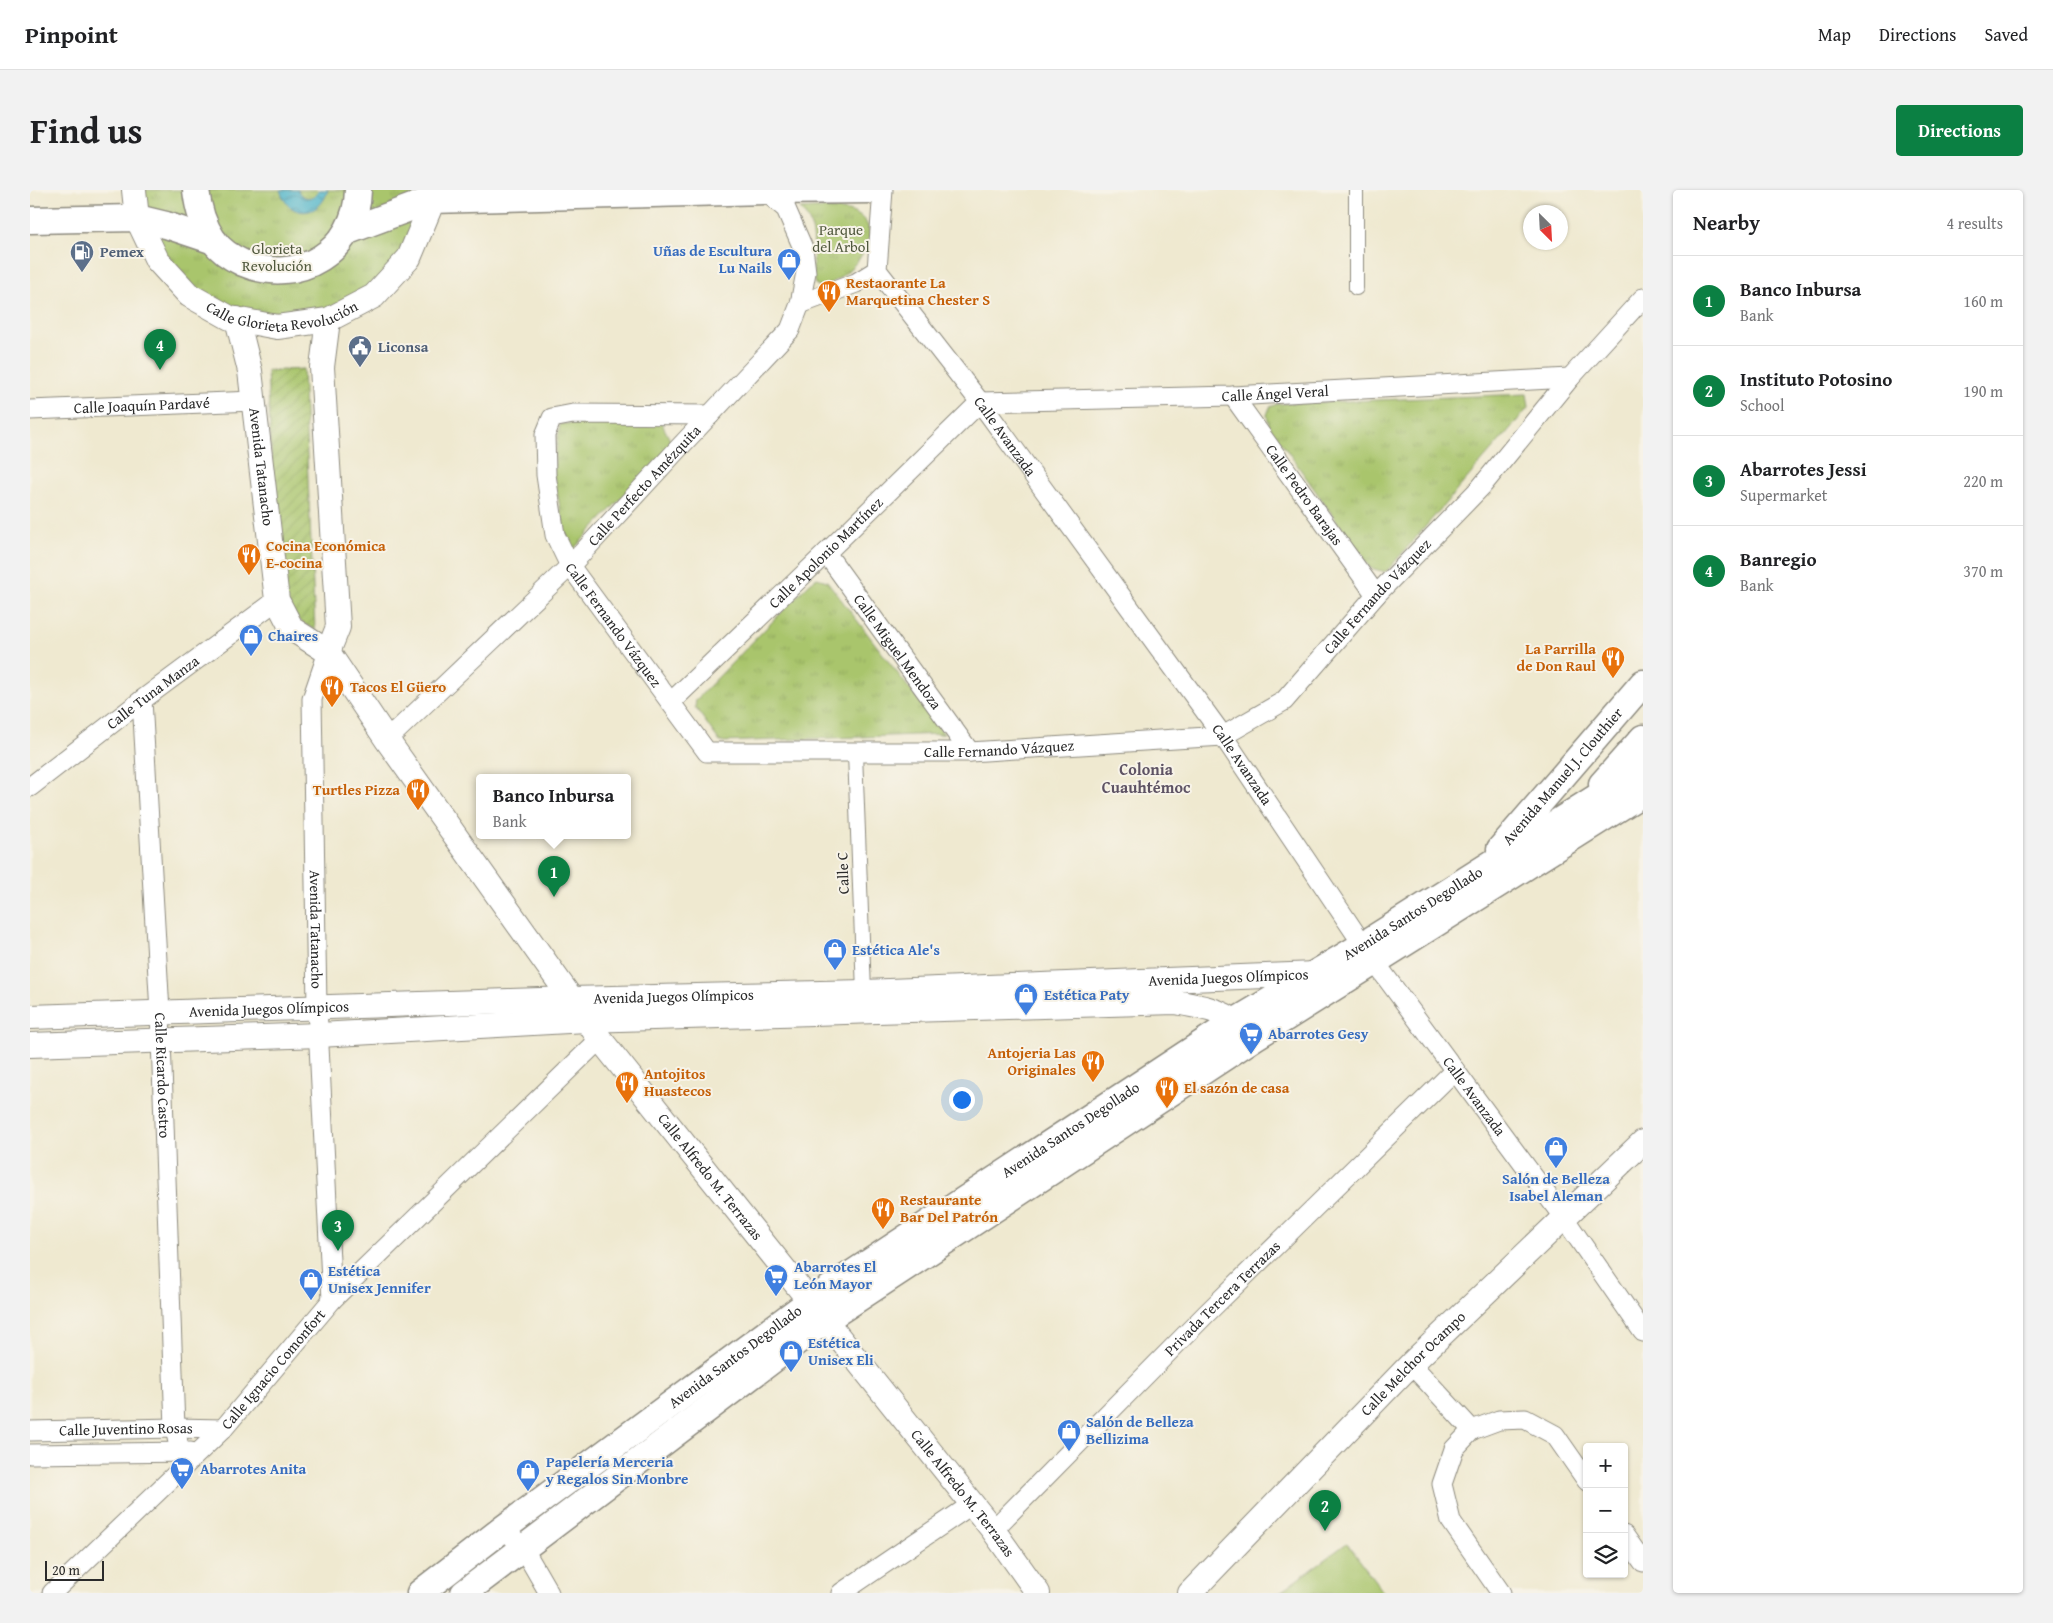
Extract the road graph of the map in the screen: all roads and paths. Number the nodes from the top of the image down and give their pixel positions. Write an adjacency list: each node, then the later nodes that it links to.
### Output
1 (134, 190): 9 (street, Calle Glorieta Revolución)
2 (196, 190): 12 (main road)
3 (358, 190): 11 (main road)
4 (871, 190): 7 (main road)
5 (883, 190): 13 (street)
6 (1356, 190): 14 (street)
7 (765, 191): 8 (main road); 16 (street, Calle Perfecto Amézquita)
8 (431, 195): 11 (main road); 18 (street, Calle Glorieta Revolución)
9 (137, 218): 10 (main road); 12 (main road); 17 (street, Calle Glorieta Revolución)
10 (30, 220)
11 (348, 231): 12 (main road)
12 (214, 241)
13 (877, 270): 16 (street); 22 (street, Calle Avanzada)
14 (1356, 288)
15 (1643, 298): 19 (street, Calle Fernando Vázquez)
16 (800, 304): 24 (street, Calle Perfecto Amézquita)
17 (237, 319): 18 (street, Calle Glorieta Revolución); 21 (street, Avenida Tatanacho)
18 (328, 320): 29 (street, Avenida Tatanacho)
19 (1570, 378): 20 (street, Calle Ángel Veral); 27 (street, Calle Fernando Vázquez)
20 (1233, 396): 22 (street, Calle Ángel Veral); 27 (street, Calle Pedro Barajas)
21 (254, 401): 23 (street, Calle Joaquín Pardavé); 28 (street, Avenida Tatanacho)
22 (980, 402): 25 (street, Calle Apolonio Martínez); 33 (street, Calle Avanzada)
23 (30, 410)
24 (710, 416): 26 (street, Calle Perfecto Amézquita); 26 (street, Calle Fernando Vázquez)
25 (826, 553): 32 (street, Calle Apolonio Martínez); 36 (street, Calle Miguel Mendoza)
26 (570, 566): 32 (street, Calle Fernando Vázquez); 35 (street, Calle Perfecto Amézquita)
27 (1376, 595): 33 (street, Calle Fernando Vázquez)
28 (277, 600): 29 (street, Avenida Tatanacho); 31 (street, Calle Tuna Manza)
29 (328, 652): 35 (street, Calle Alfredo M. Terrazas); 48 (street, Avenida Tatanacho)
30 (1643, 683): 43 (main road, Avenida Manuel J. Clouthier)
31 (142, 700): 39 (street, Calle Tuna Manza); 49 (street, Calle Ricardo Castro)
32 (671, 702): 37 (street, Calle Fernando Vázquez)
33 (1223, 736): 36 (street, Calle Fernando Vázquez); 44 (street, Calle Avanzada)
34 (1643, 738): 41 (main road)
35 (387, 740): 47 (street, Calle Alfredo M. Terrazas)
36 (970, 752): 37 (street, Calle Fernando Vázquez)
37 (855, 753): 46 (street, Calle C)
38 (1643, 768): 41 (main road, Avenida Santos Degollado)
39 (30, 787)
40 (1643, 793): 42 (main road, Avenida Santos Degollado)
41 (1582, 806): 42 (main road); 43 (main road, Avenida Santos Degollado)
42 (1543, 856): 44 (main road, Avenida Santos Degollado)
43 (1483, 869): 44 (main road, Avenida Santos Degollado)
44 (1369, 953): 45 (main road, Avenida Santos Degollado); 52 (main road, Avenida Santos Degollado); 57 (street, Calle Avanzada)
45 (1316, 974): 46 (street, Avenida Juegos Olímpicos); 52 (main road, Avenida Santos Degollado)
46 (864, 992): 47 (street, Avenida Juegos Olímpicos)
47 (571, 999): 48 (street, Avenida Juegos Olímpicos); 51 (street, Calle Alfredo M. Terrazas)
48 (317, 1007): 49 (street, Avenida Juegos Olímpicos); 53 (street, Avenida Tatanacho)
49 (160, 1012): 50 (street, Avenida Juegos Olímpicos); 55 (street, Calle Ricardo Castro)
50 (30, 1017)
51 (586, 1020): 52 (street, Avenida Juegos Olímpicos); 53 (street, Avenida Juegos Olímpicos); 54 (street, Calle Alfredo M. Terrazas)
52 (1245, 1029): 62 (main road, Avenida Santos Degollado)
53 (319, 1035): 55 (street, Avenida Juegos Olímpicos); 60 (street, Avenida Tatanacho)
54 (600, 1039): 60 (street, Calle Ignacio Comonfort); 62 (street, Calle Alfredo M. Terrazas)
55 (161, 1040): 56 (street, Avenida Juegos Olímpicos); 65 (street, Calle Ricardo Castro)
56 (30, 1045)
57 (1455, 1070): 59 (street, Calle Avanzada); 74 (street, Privada Tercera Terrazas)
58 (1643, 1142): 59 (street, Calle Melchor Ocampo)
59 (1564, 1218): 61 (street, Calle Avanzada); 64 (street, Calle Melchor Ocampo)
60 (332, 1300): 66 (street, Calle Ignacio Comonfort)
61 (1636, 1308): 63 (street, Calle Avanzada)
62 (816, 1311): 72 (street, Calle Alfredo M. Terrazas); 73 (main road, Avenida Santos Degollado); 76 (main road, Avenida Santos Degollado)
63 (1643, 1332)
64 (1411, 1364): 67 (street); 84 (street, Calle Melchor Ocampo)
65 (176, 1428): 66 (street, Calle Juventino Rosas); 68 (street, Calle Juventino Rosas); 69 (street, Calle Ricardo Castro)
66 (223, 1430): 69 (street, Calle Ignacio Comonfort)
67 (1472, 1430): 71 (street); 85 (street)
68 (30, 1431)
69 (189, 1452): 70 (street, Calle Juventino Rosas); 78 (street, Calle Ignacio Comonfort)
70 (30, 1454)
71 (1583, 1475)
72 (971, 1505): 74 (street, Calle Alfredo M. Terrazas); 82 (street)
73 (504, 1528): 76 (street); 79 (main road, Avenida Santos Degollado)
74 (993, 1530): 83 (street, Calle Alfredo M. Terrazas)
75 (1628, 1541): 77 (street)
76 (523, 1548): 80 (main road, Avenida Santos Degollado); 81 (street)
77 (1643, 1562)
78 (52, 1593)
79 (420, 1593)
80 (464, 1593)
81 (549, 1593)
82 (841, 1593)
83 (1038, 1593)
84 (1190, 1593)
85 (1501, 1593)

